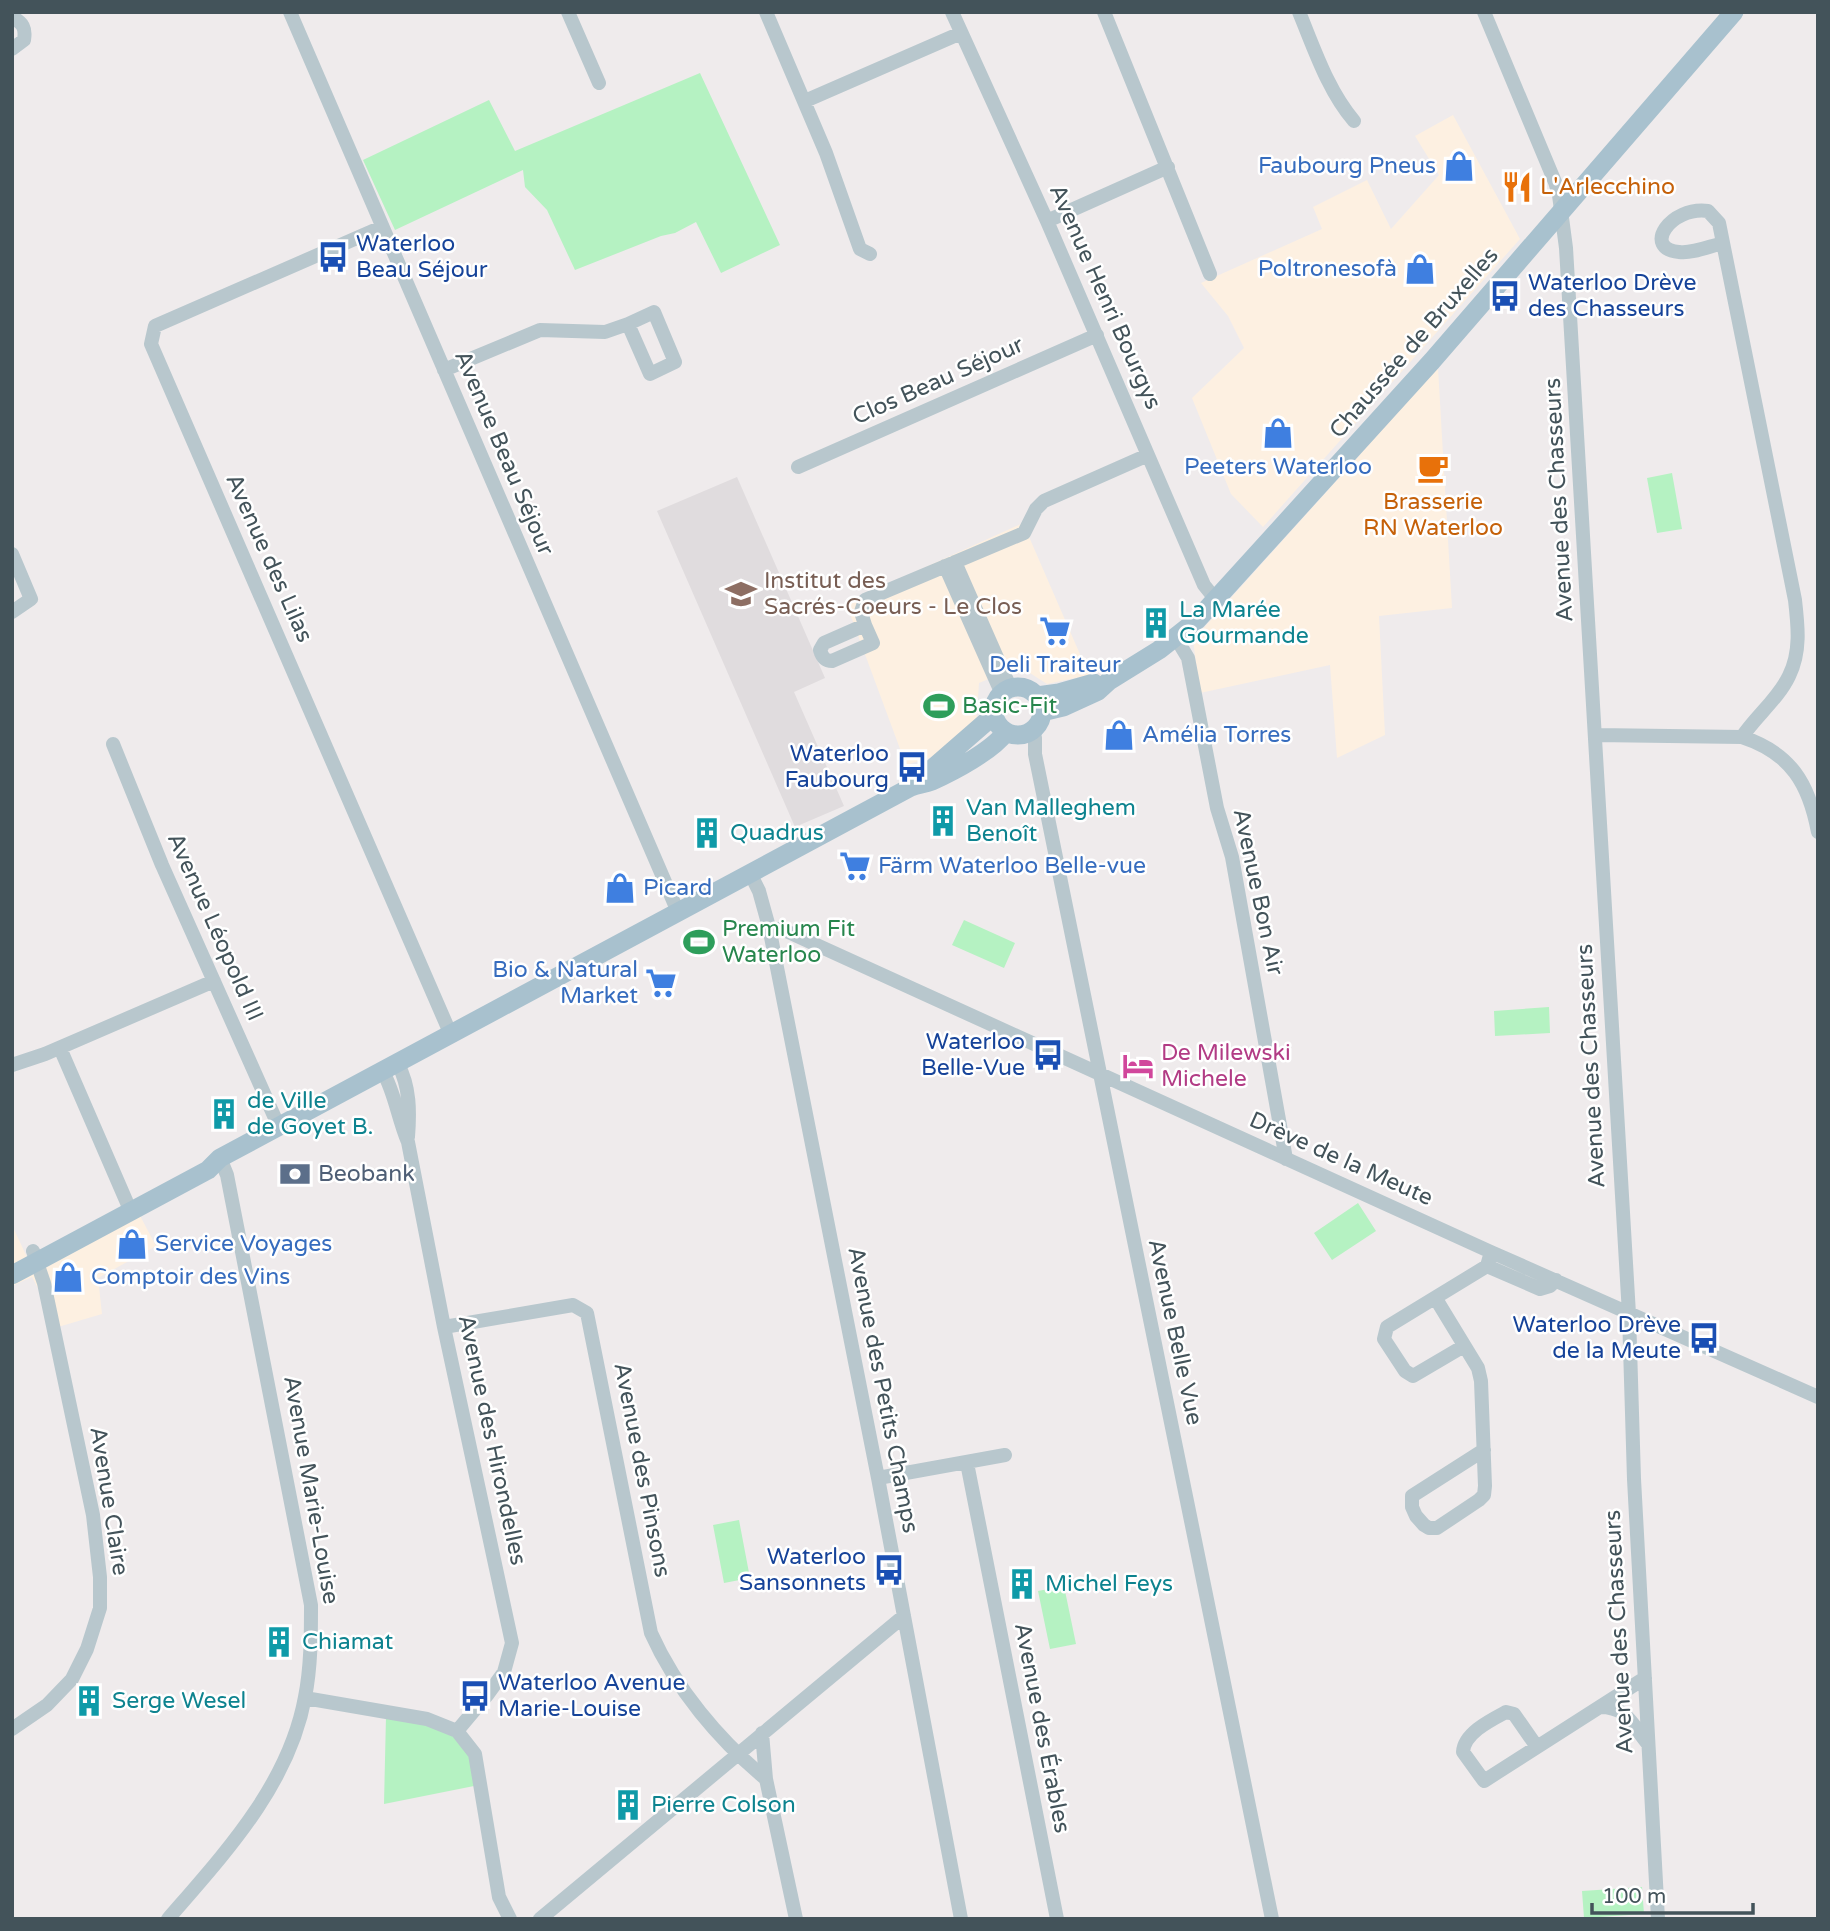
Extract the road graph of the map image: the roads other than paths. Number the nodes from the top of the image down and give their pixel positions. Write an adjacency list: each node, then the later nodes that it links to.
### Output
1 (290, 12): 18 (street, Avenue Beau Séjour)
2 (569, 12): 12 (street)
3 (766, 12): 13 (street)
4 (952, 12): 10 (street, Avenue Henri Bourgys)
5 (1104, 12): 15 (street)
6 (1299, 12): 14 (street)
7 (1484, 12): 16 (street, Avenue des Chasseurs)
8 (1734, 12): 16 (main road, Chaussée de Bruxelles)
9 (12, 17): 11 (street)
10 (961, 33): 13 (street); 17 (street, Avenue Henri Bourgys)
11 (12, 48)
12 (600, 83)
13 (804, 101): 20 (street)
14 (1354, 121)
15 (1168, 167): 17 (street); 21 (street)
16 (1561, 211): 29 (main road, Chaussée de Bruxelles); 37 (street, Avenue des Chasseurs)
17 (1047, 220): 23 (street, Avenue Henri Bourgys)
18 (382, 228): 24 (street, Avenue Beau Séjour); 46 (street, Avenue des Lilas)
19 (1723, 243): 38 (street)
20 (870, 254)
21 (1210, 274)
22 (628, 324): 24 (street)
23 (1097, 335): 25 (street, Avenue Henri Bourgys); 26 (street, Clos Beau Séjour)
24 (444, 370): 43 (street, Avenue Beau Séjour)
25 (1148, 455): 28 (street); 29 (street, Avenue Henri Bourgys)
26 (798, 467)
27 (12, 554): 30 (street)
28 (950, 564): 31 (street); 33 (street)
29 (1216, 600): 32 (main road, Chaussée de Bruxelles)
30 (12, 612)
31 (865, 625)
32 (1176, 638): 34 (main road, Chaussée de Bruxelles); 53 (street, Avenue Bon Air)
33 (1006, 690): 34 (main road); 35 (main road)
34 (1040, 704): 36 (main road)
35 (994, 715): 36 (main road); 40 (main road)
36 (1021, 732): 40 (main road); 50 (street, Avenue Belle Vue)
37 (1596, 735): 38 (street); 60 (street, Avenue des Chasseurs)
38 (1742, 737): 41 (street)
39 (113, 744): 45 (street, Avenue Léopold III)
40 (916, 785): 42 (main road)
41 (1818, 832)
42 (750, 873): 43 (main road); 44 (street, Avenue des Petits Champs)
43 (678, 912): 46 (main road)
44 (769, 927): 50 (street, Drève de la Meute); 67 (street, Avenue des Petits Champs)
45 (214, 981): 47 (street); 51 (street, Avenue Léopold III)
46 (451, 1035): 49 (main road)
47 (60, 1048): 48 (street); 54 (street)
48 (14, 1067)
49 (390, 1068): 51 (main road); 61 (street, Avenue des Hirondelles)
50 (1099, 1073): 53 (street, Drève de la Meute); 85 (street, Avenue Belle Vue)
51 (279, 1127): 52 (main road)
52 (220, 1158): 54 (main road); 70 (street, Avenue Marie-Louise)
53 (1286, 1159): 56 (street, Drève de la Meute)
54 (129, 1206): 55 (main road)
55 (35, 1256): 57 (main road); 58 (main road); 72 (street, Avenue Claire)
56 (1489, 1259): 59 (street); 60 (street, Drève de la Meute)
57 (12, 1261)
58 (12, 1275)
59 (1436, 1299): 62 (street); 62 (street)
60 (1629, 1314): 63 (street, Drève de la Meute); 69 (street, Avenue des Chasseurs)
61 (444, 1327): 73 (street, Avenue des Hirondelles); 77 (street, Avenue des Pinsons)
62 (1464, 1346): 64 (street)
63 (1818, 1397)
64 (1484, 1450): 64 (street)
65 (1004, 1455): 66 (street)
66 (967, 1463): 67 (street); 84 (street, Avenue des Érables)
67 (878, 1478): 68 (street, Avenue des Petits Champs)
68 (904, 1616): 74 (street); 83 (street, Avenue des Petits Champs)
69 (1645, 1678): 71 (street); 75 (street, Avenue des Chasseurs)
70 (305, 1698): 73 (street); 79 (street, Avenue Marie-Louise)
71 (1600, 1707): 75 (street); 76 (street)
72 (12, 1729)
73 (457, 1731): 80 (street)
74 (762, 1733): 77 (street); 78 (street)
75 (1648, 1744): 86 (street, Avenue des Chasseurs)
76 (1536, 1747): 76 (street)
77 (737, 1755): 78 (street, Avenue des Pinsons); 81 (street)
78 (766, 1779): 82 (street)
79 (170, 1918)
80 (510, 1919)
81 (540, 1919)
82 (796, 1919)
83 (961, 1919)
84 (1057, 1919)
85 (1272, 1919)
86 (1658, 1919)

